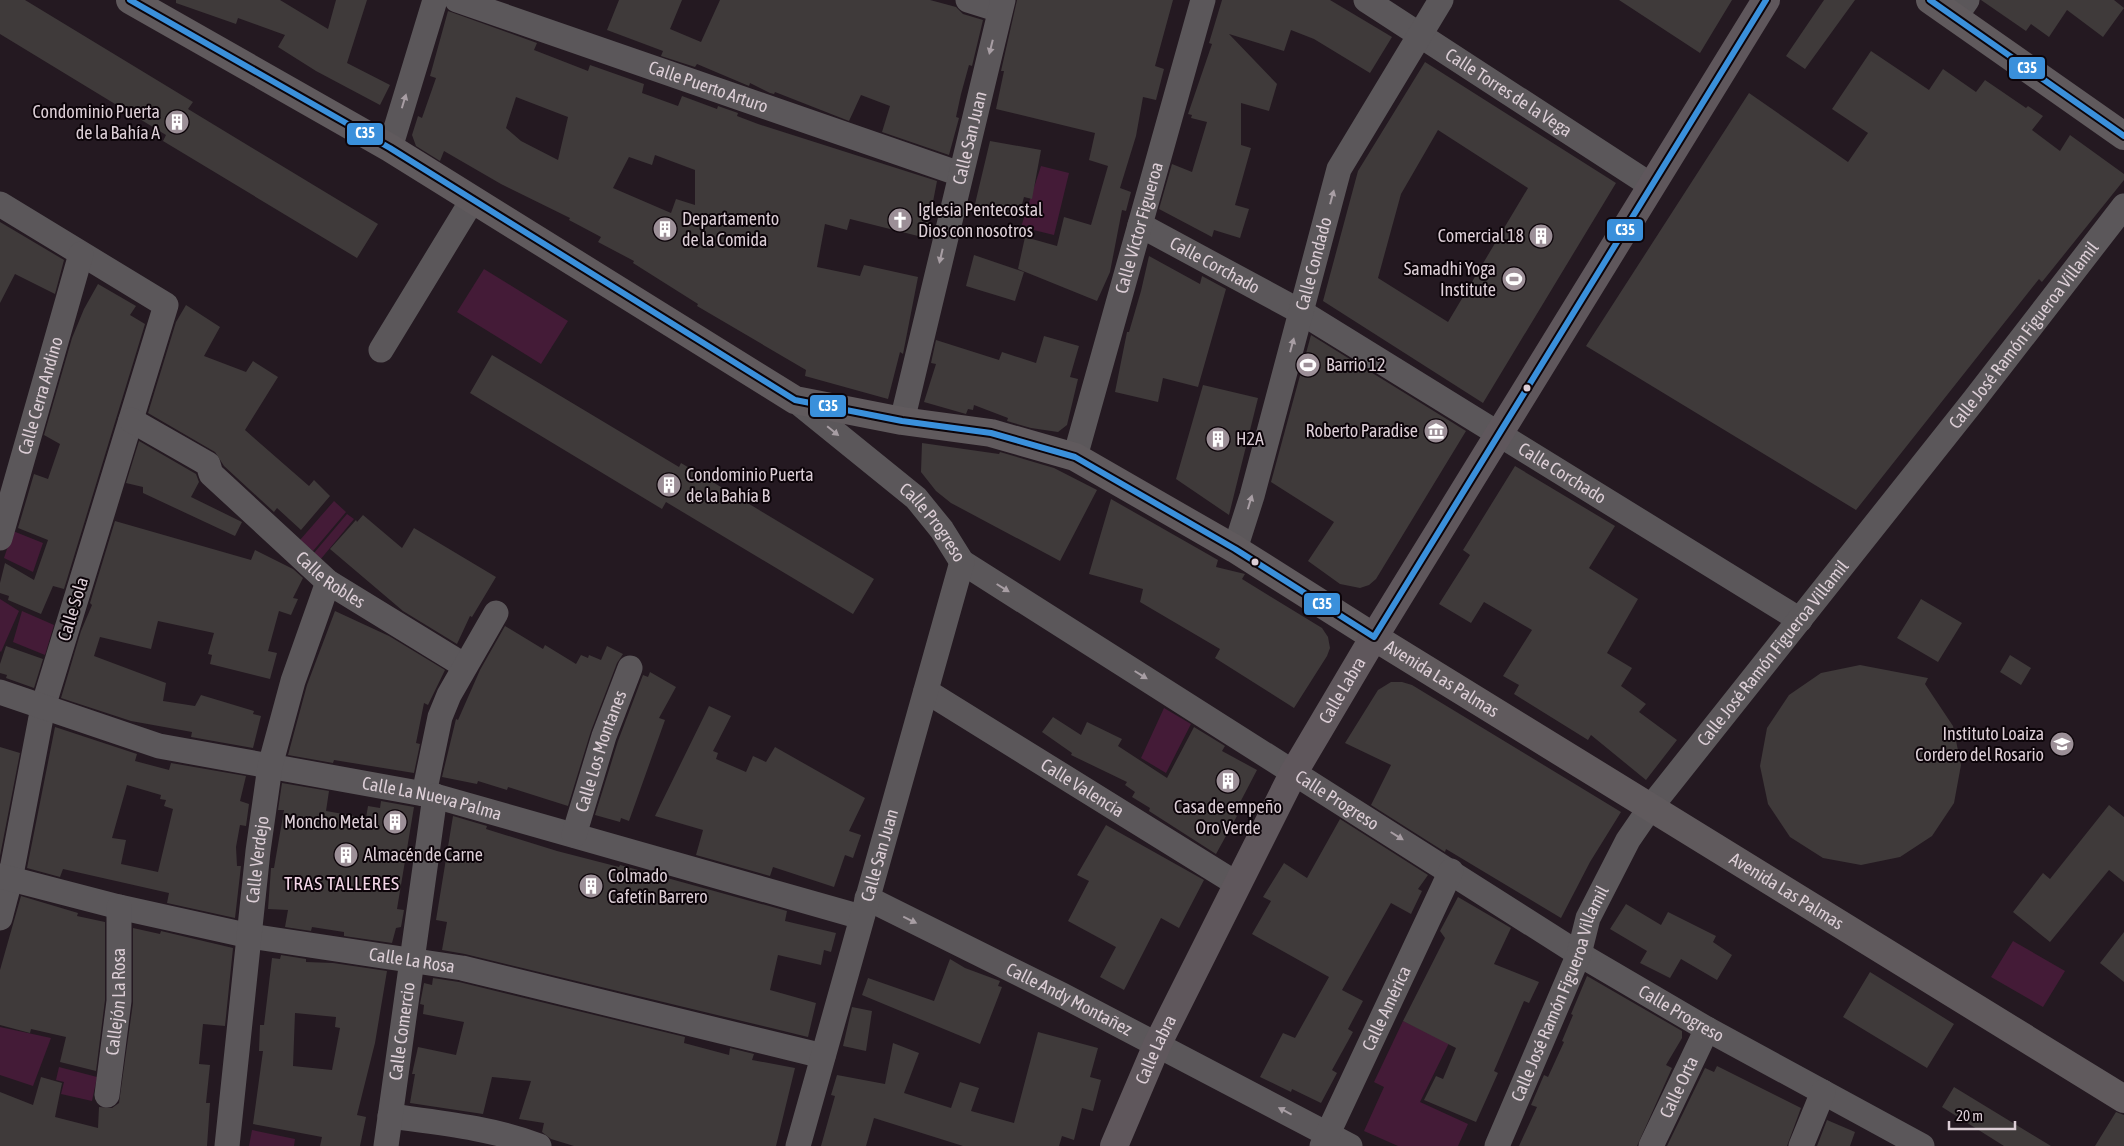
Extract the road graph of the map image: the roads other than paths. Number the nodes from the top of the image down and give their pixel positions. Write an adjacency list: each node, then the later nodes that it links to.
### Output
1 (130, 0): 14 (street, Avenida Las Palmas)
2 (435, 0): 14 (street, one-way to 2)
3 (457, 0): 15 (street, Calle Puerto Arturo)
4 (968, 0): 10 (street)
5 (1204, 0): 20 (street, Calle Víctor Figueroa)
6 (1366, 0): 12 (street, Calle Torres de la Vega)
7 (1441, 0): 12 (street, Calle Condado)
8 (1766, 0): 16 (main road, Calle Labra)
9 (1930, 0): 11 (street)
10 (1001, 5): 15 (street, Calle San Juan, one-way to 15)
11 (1961, 8): 13 (street)
12 (1421, 35): 16 (street, Calle Torres de la Vega); 22 (street, Calle Condado, one-way to 12)
13 (2124, 136)
14 (390, 148): 17 (street, Avenida Las Palmas)
15 (960, 174): 26 (street, Calle San Juan, one-way to 26)
16 (1652, 186): 27 (main road, Calle Labra)
17 (474, 199): 23 (street); 24 (street, Avenida Las Palmas)
18 (0, 204): 21 (street)
19 (2124, 206): 34 (street, Calle José Ramón Figueroa Villamil)
20 (1140, 225): 22 (street, Calle Corchado); 28 (street, Calle Víctor Figueroa)
21 (81, 254): 25 (street, Calle Sola); 29 (street, Calle Cerra Andino)
22 (1301, 312): 27 (street, Calle Corchado); 30 (street, Calle Condado, one-way to 22)
23 (381, 350)
24 (795, 400): 26 (street, Avenida Las Palmas); 31 (street, Calle Progreso, one-way to 31)
25 (130, 420): 32 (street, Calle Robles); 40 (street, Calle Sola)
26 (902, 421): 28 (street, Avenida Las Palmas)
27 (1499, 434): 34 (street, Calle Corchado); 35 (main road, Calle Labra)
28 (1075, 457): 30 (street, Avenida Las Palmas)
29 (0, 538)
30 (1235, 549): 35 (street, Avenida Las Palmas)
31 (962, 562): 39 (street, Calle San Juan); 42 (street, Calle Progreso, one-way to 42)
32 (328, 582): 36 (street, Calle Robles); 41 (street, Calle Verdejo)
33 (496, 613): 36 (street, Calle Comercio)
34 (1800, 620): 44 (street, Calle José Ramón Figueroa Villamil)
35 (1374, 637): 42 (main road, Calle Labra); 44 (street, Avenida Las Palmas)
36 (465, 666): 43 (street, Calle Comercio)
37 (630, 668): 45 (street, Calle Los Montanes)
38 (0, 692): 40 (street, Calle La Nueva Palma)
39 (926, 692): 48 (street, Calle Valencia); 50 (street, Calle San Juan)
40 (43, 707): 41 (street, Calle La Nueva Palma); 47 (street, Calle Sola)
41 (270, 766): 43 (street, Calle La Nueva Palma); 52 (street, Calle Verdejo)
42 (1294, 772): 46 (street, Calle Progreso, one-way to 46); 48 (main road, Calle Labra)
43 (430, 795): 45 (street, Calle La Nueva Palma); 54 (street, Calle Comercio)
44 (1650, 808): 53 (street, Calle José Ramón Figueroa Villamil); 60 (street, Avenida Las Palmas)
45 (574, 836): 50 (street, Calle La Nueva Palma)
46 (1451, 871): 53 (street, Calle Progreso); 62 (street, Calle América)
47 (5, 878): 49 (street, Calle La Rosa); 51 (street, Calle Sola)
48 (1238, 884): 56 (main road, Calle Labra)
49 (119, 907): 52 (street, Calle La Rosa); 59 (street, Callejón La Rosa)
50 (864, 908): 56 (street, Calle Andy Montañez, one-way to 56); 57 (street, Calle San Juan)
51 (0, 918)
52 (250, 936): 54 (street, Calle La Rosa); 63 (street, Calle Verdejo)
53 (1579, 954): 55 (street, Calle Progreso); 69 (street, Calle José Ramón Figueroa Villamil)
54 (412, 959): 57 (street, Calle La Rosa); 61 (street, Calle Comercio)
55 (1707, 1028): 58 (street, Calle Progreso); 70 (street, Calle Orta)
56 (1157, 1045): 62 (street, Calle Andy Montañez, one-way to 56); 67 (main road, Calle Labra)
57 (823, 1056): 66 (street, Calle San Juan)
58 (1822, 1092): 71 (street); 72 (street, Calle Progreso)
59 (107, 1095)
60 (2124, 1099)
61 (390, 1116): 64 (street, Calle Comercio); 65 (street)
62 (1325, 1140): 68 (street, Calle Andy Montañez)
63 (227, 1146)
64 (386, 1146)
65 (539, 1146)
66 (798, 1146)
67 (1114, 1146)
68 (1350, 1146)
69 (1498, 1146)
70 (1651, 1146)
71 (1801, 1146)
72 (1922, 1146)

